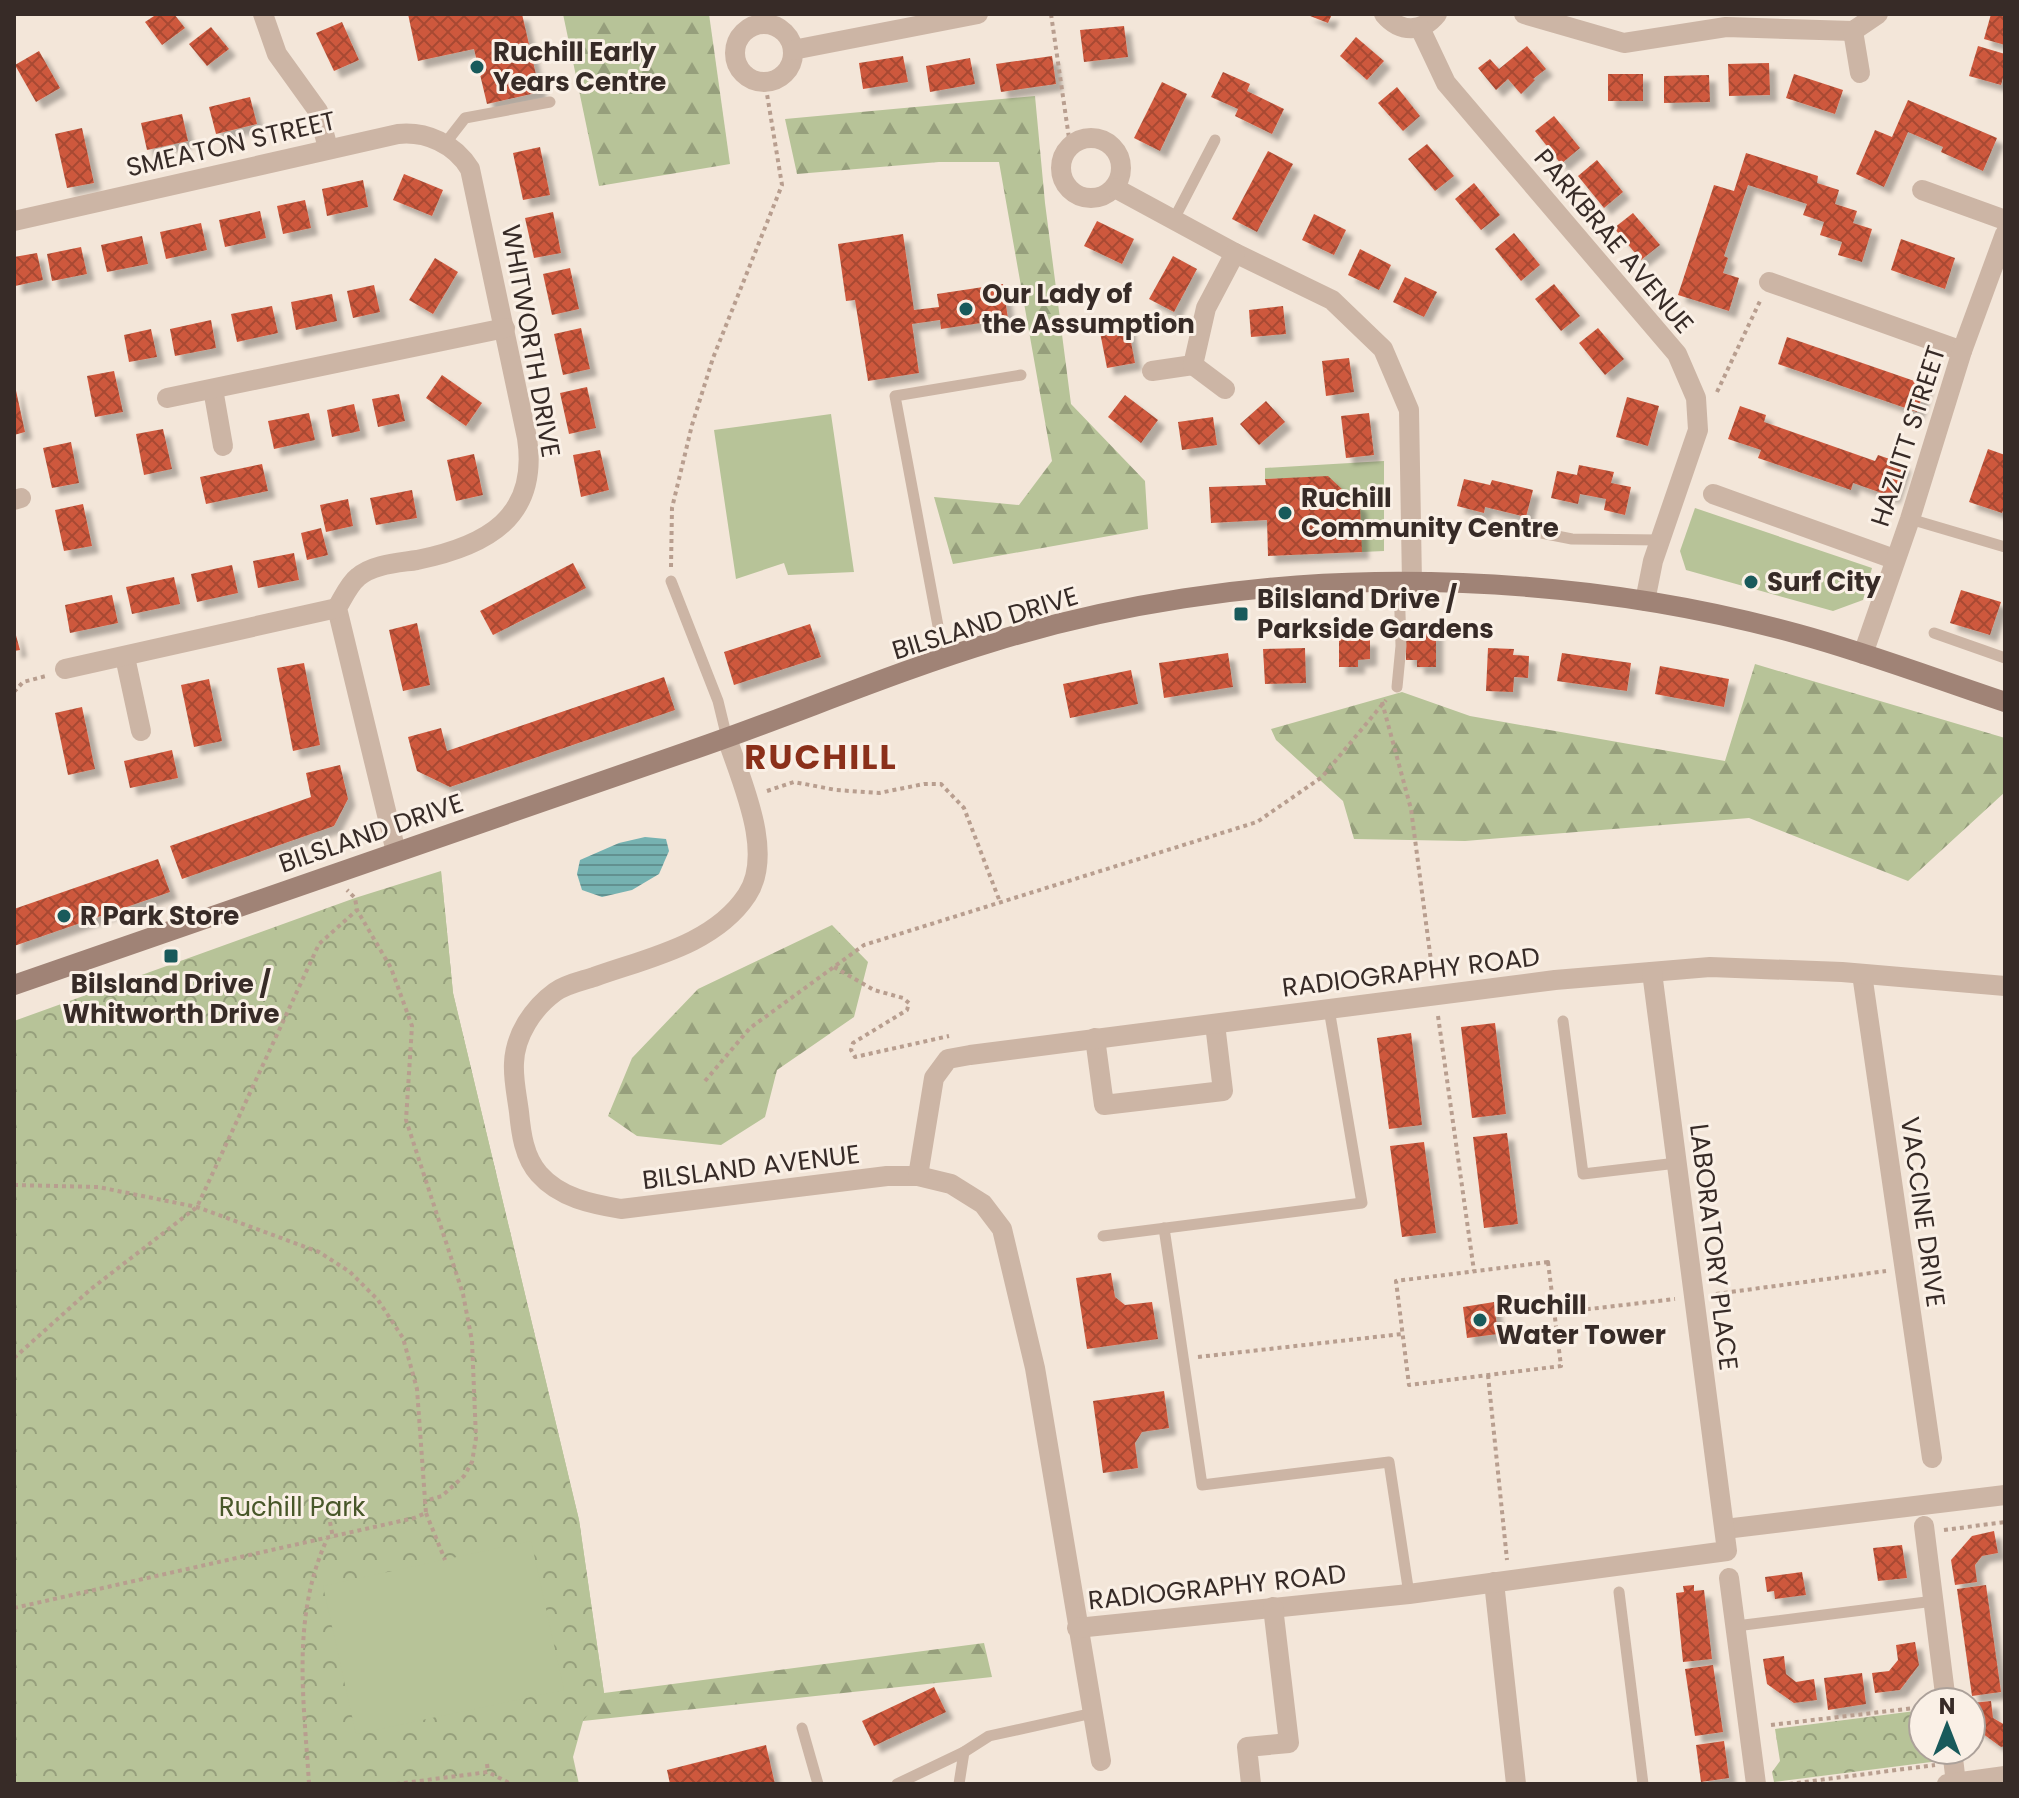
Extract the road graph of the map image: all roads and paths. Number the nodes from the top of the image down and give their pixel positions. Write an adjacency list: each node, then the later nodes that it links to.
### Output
1 (263, 14): 17 (street)
2 (978, 14): 11 (street)
3 (1051, 14): 16 (path)
4 (1384, 14): 9 (street)
5 (1437, 14): 9 (street)
6 (1526, 14): 10 (street)
7 (1878, 14): 10 (street)
8 (758, 19): 11 (street); 13 (street)
9 (1420, 28): 35 (street, PARKBRAE AVENUE)
10 (1853, 31): 12 (street)
11 (793, 50): 13 (street)
12 (1860, 73)
13 (765, 82): 43 (path)
14 (550, 102): 18 (lane)
15 (1215, 140): 23 (lane)
16 (1070, 145): 19 (street); 19 (street)
17 (328, 148): 18 (street, SMEATON STREET); 22 (street, SMEATON STREET)
18 (451, 149): 27 (street, WHITWORTH DRIVE)
19 (1115, 188): 23 (street)
20 (1922, 190): 21 (street)
21 (2005, 220)
22 (14, 221)
23 (1173, 221): 25 (street)
24 (2005, 234): 28 (street, HAZLITT STREET)
25 (1235, 253): 29 (street); 44 (street)
26 (1769, 282): 28 (street); 35 (path)
27 (505, 328): 32 (street); 46 (street, WHITWORTH DRIVE)
28 (1962, 351): 38 (street, HAZLITT STREET)
29 (1193, 365): 30 (street); 33 (street)
30 (1152, 371)
31 (1021, 375): 50 (lane)
32 (213, 389): 34 (street); 36 (street)
33 (1225, 389)
34 (167, 398)
35 (1698, 430): 40 (street, PARKBRAE AVENUE)
36 (223, 446)
37 (1713, 494): 42 (street)
38 (1910, 519): 41 (lane); 42 (street, HAZLITT STREET)
39 (1526, 530): 40 (lane)
40 (1661, 540): 45 (street, PARKBRAE AVENUE)
41 (2005, 547)
42 (1894, 559): 48 (street, HAZLITT STREET)
43 (671, 581): 59 (lane)
44 (1405, 582): 45 (main road, BILSLAND DRIVE); 50 (main road, BILSLAND DRIVE); 53 (lane)
45 (1645, 601): 48 (main road, BILSLAND DRIVE)
46 (337, 608): 49 (street); 61 (street)
47 (1934, 633): 51 (lane)
48 (1863, 654): 56 (main road, BILSLAND DRIVE)
49 (125, 657): 52 (street); 58 (street)
50 (944, 658): 59 (main road, BILSLAND DRIVE)
51 (2005, 658)
52 (65, 669): 54 (path)
53 (1397, 687): 57 (path)
54 (14, 692)
55 (1382, 692): 57 (path)
56 (2005, 702)
57 (1382, 703): 63 (path); 70 (path)
58 (141, 731)
59 (727, 738): 60 (street, BILSLAND AVENUE); 61 (main road, BILSLAND DRIVE)
60 (746, 797): 63 (path); 78 (street, BILSLAND AVENUE)
61 (396, 852): 62 (main road, BILSLAND DRIVE)
62 (330, 874): 64 (path); 68 (main road, BILSLAND DRIVE)
63 (1000, 902): 65 (path)
64 (357, 910): 80 (path); 93 (path)
65 (834, 967): 75 (path); 76 (path)
66 (1652, 972): 67 (street, RADIOGRAPHY ROAD); 70 (street, RADIOGRAPHY ROAD); 77 (street, LABORATORY PLACE)
67 (1862, 974): 69 (street, RADIOGRAPHY ROAD); 83 (street, VACCINE DRIVE)
68 (14, 985)
69 (2005, 986)
70 (1436, 996): 71 (street, RADIOGRAPHY ROAD); 84 (path)
71 (1329, 1009): 73 (street, RADIOGRAPHY ROAD); 81 (lane)
72 (1563, 1021): 77 (lane)
73 (1215, 1024): 74 (street, RADIOGRAPHY ROAD); 74 (street)
74 (1095, 1038): 75 (street, RADIOGRAPHY ROAD)
75 (970, 1055): 78 (street, RADIOGRAPHY ROAD)
76 (705, 1081)
77 (1677, 1163): 85 (street, LABORATORY PLACE)
78 (918, 1176): 109 (street, BILSLAND AVENUE)
79 (14, 1185): 80 (path)
80 (197, 1207): 88 (path); 93 (path)
81 (1164, 1228): 82 (lane); 89 (lane)
82 (1103, 1236)
83 (1906, 1269): 85 (path); 91 (street, VACCINE DRIVE)
84 (1474, 1271): 86 (path); 87 (path)
85 (1695, 1297): 86 (path); 98 (street, LABORATORY PLACE)
86 (1555, 1313): 90 (path)
87 (1402, 1334): 89 (path); 90 (path)
88 (14, 1358)
89 (1184, 1359): 104 (lane)
90 (1488, 1375): 102 (path)
91 (1932, 1458)
92 (2005, 1495): 98 (street)
93 (425, 1501): 94 (path)
94 (426, 1513): 99 (path); 100 (path)
95 (330, 1522): 99 (path)
96 (2005, 1522): 97 (path)
97 (1932, 1528): 105 (street)
98 (1725, 1529): 102 (street, RADIOGRAPHY ROAD)
99 (330, 1538): 107 (path); 121 (path)
100 (445, 1560)
101 (1729, 1578): 108 (street)
102 (1501, 1581): 104 (street, RADIOGRAPHY ROAD); 128 (street)
103 (1619, 1592): 129 (lane)
104 (1409, 1594): 106 (street, RADIOGRAPHY ROAD)
105 (1934, 1601): 108 (lane); 110 (street)
106 (1273, 1607): 109 (street, RADIOGRAPHY ROAD); 127 (street)
107 (14, 1608)
108 (1736, 1626): 130 (street)
109 (1077, 1628): 112 (street, BILSLAND AVENUE)
110 (1944, 1686)
111 (1907, 1709): 113 (path)
112 (1093, 1713): 115 (lane); 116 (street, BILSLAND AVENUE)
113 (1771, 1725)
114 (802, 1728): 124 (lane)
115 (964, 1752): 125 (lane); 126 (lane)
116 (1101, 1761)
117 (487, 1764): 119 (path)
118 (1949, 1770): 120 (street); 131 (path)
119 (488, 1772): 122 (path); 123 (path)
120 (2005, 1776)
121 (309, 1784)
122 (396, 1784)
123 (511, 1784)
124 (818, 1784)
125 (897, 1784)
126 (959, 1784)
127 (1251, 1784)
128 (1516, 1784)
129 (1643, 1784)
130 (1756, 1784)
131 (1789, 1784)

